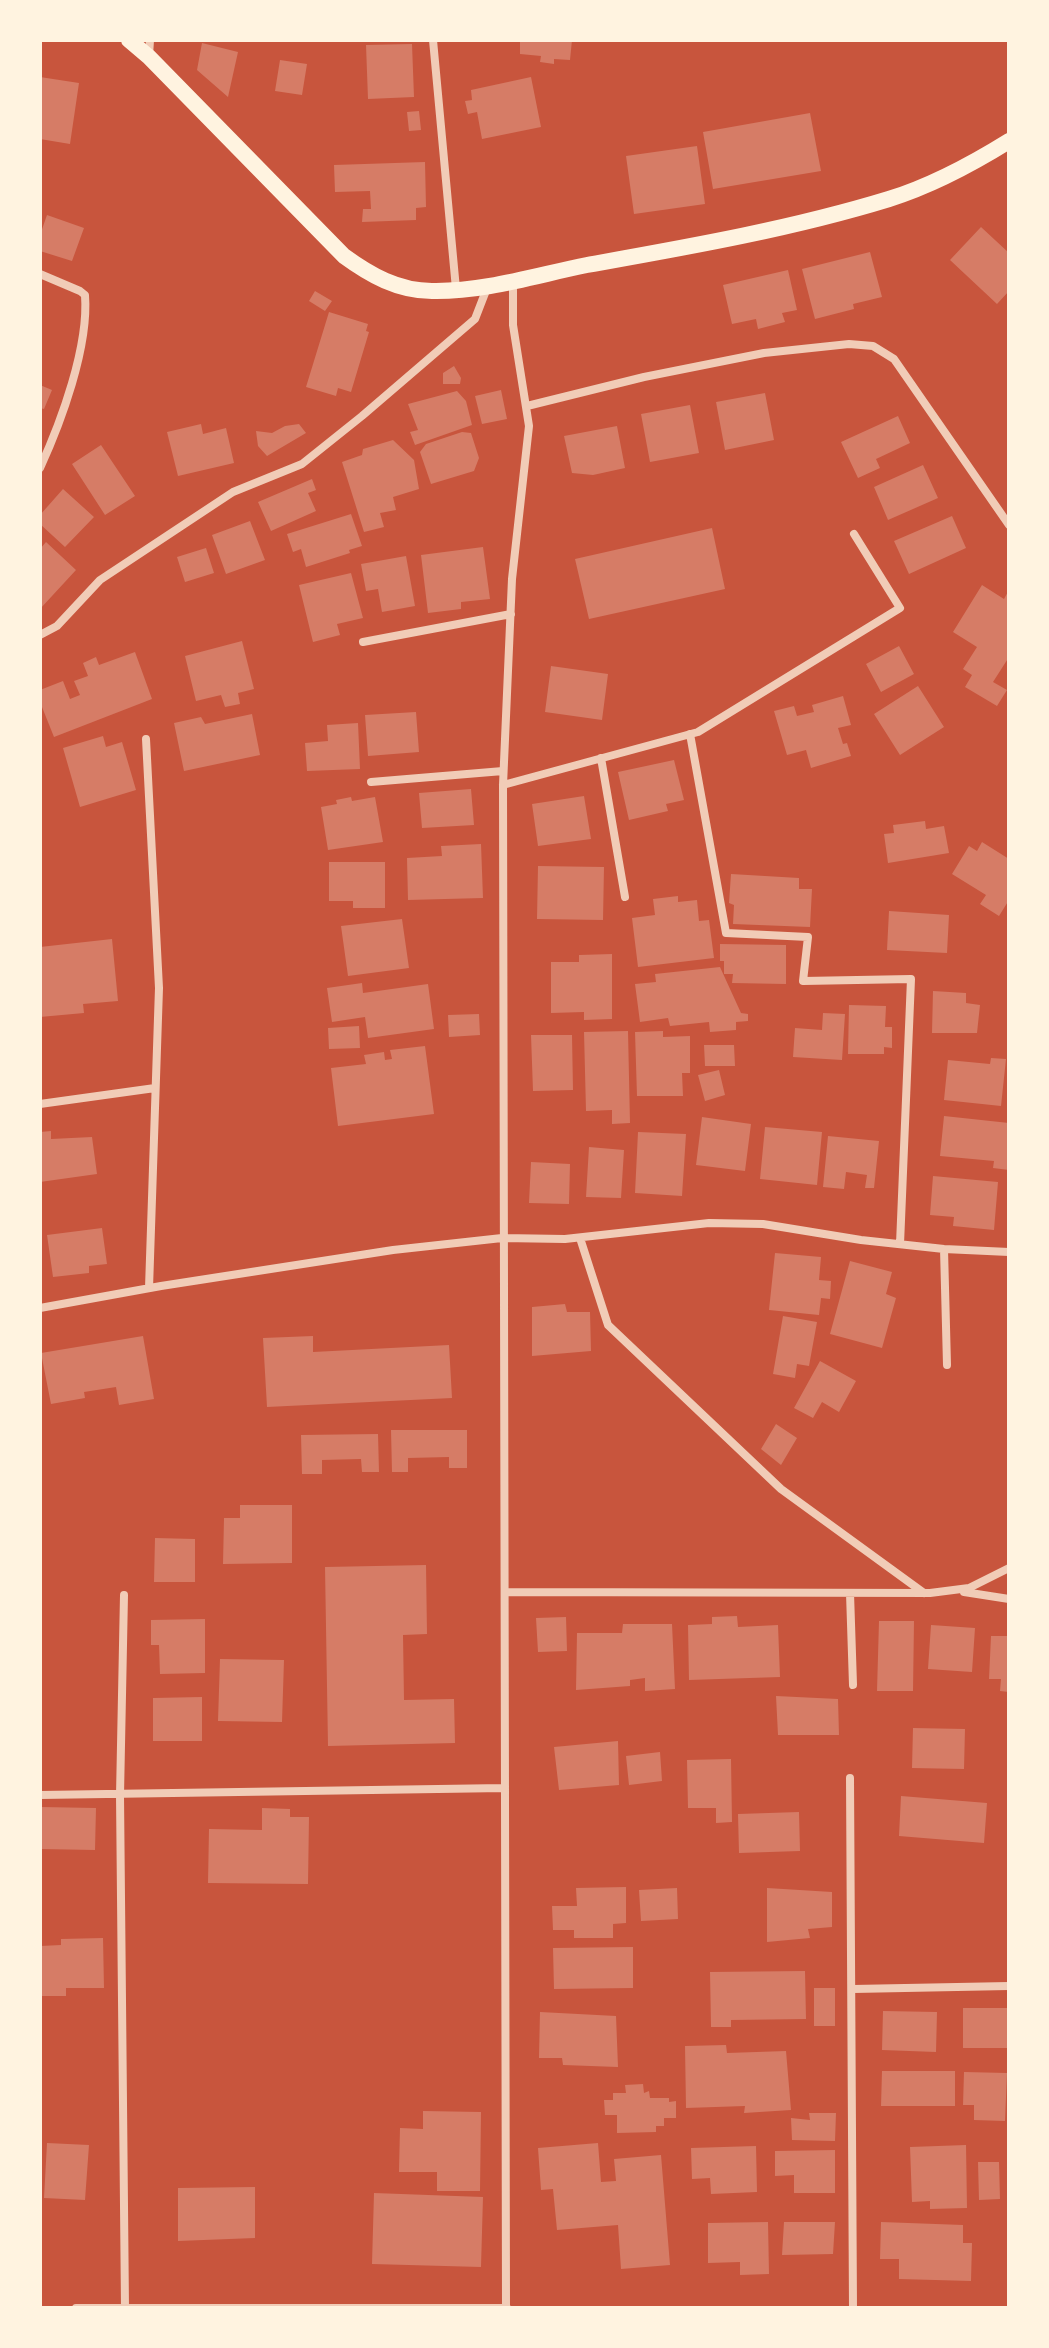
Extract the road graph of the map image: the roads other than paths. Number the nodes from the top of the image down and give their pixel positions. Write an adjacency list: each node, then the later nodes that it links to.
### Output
1 (129, 40): 3 (main road)
2 (433, 40): 8 (street)
3 (150, 48): 8 (main road)
4 (1009, 141): 6 (main road)
5 (40, 274): 10 (street)
6 (513, 279): 7 (main road); 9 (street)
7 (489, 286): 8 (main road); 14 (street)
8 (456, 289)
9 (527, 406): 11 (street); 13 (street)
10 (40, 468)
11 (1009, 525)
12 (854, 534): 16 (street)
13 (511, 614): 15 (street); 19 (street)
14 (40, 635)
15 (363, 642)
16 (690, 734): 18 (street); 27 (street)
17 (146, 739): 23 (street)
18 (601, 758): 21 (street); 22 (street)
19 (503, 771): 20 (street); 21 (street)
20 (371, 782)
21 (503, 785): 25 (street)
22 (625, 897)
23 (155, 1088): 24 (street); 30 (street)
24 (40, 1104)
25 (502, 1238): 26 (street); 30 (street); 35 (street)
26 (580, 1238): 27 (street); 37 (street)
27 (900, 1244): 28 (street)
28 (944, 1249): 29 (street); 32 (street)
29 (1009, 1252)
30 (149, 1288): 31 (street)
31 (40, 1308)
32 (947, 1365)
33 (1009, 1568): 34 (street)
34 (956, 1590): 37 (street); 39 (street)
35 (505, 1592): 36 (street); 42 (street)
36 (850, 1593): 37 (street); 40 (street)
37 (924, 1593)
38 (124, 1595): 44 (street)
39 (1009, 1599)
40 (853, 1685)
41 (850, 1778): 46 (street)
42 (504, 1788): 44 (street); 49 (street)
43 (40, 1795): 44 (street)
44 (120, 1795): 48 (street)
45 (1009, 1986): 46 (street)
46 (853, 1989): 50 (street)
47 (76, 2308): 48 (street)
48 (125, 2308): 49 (street)
49 (507, 2308)
50 (853, 2308)

